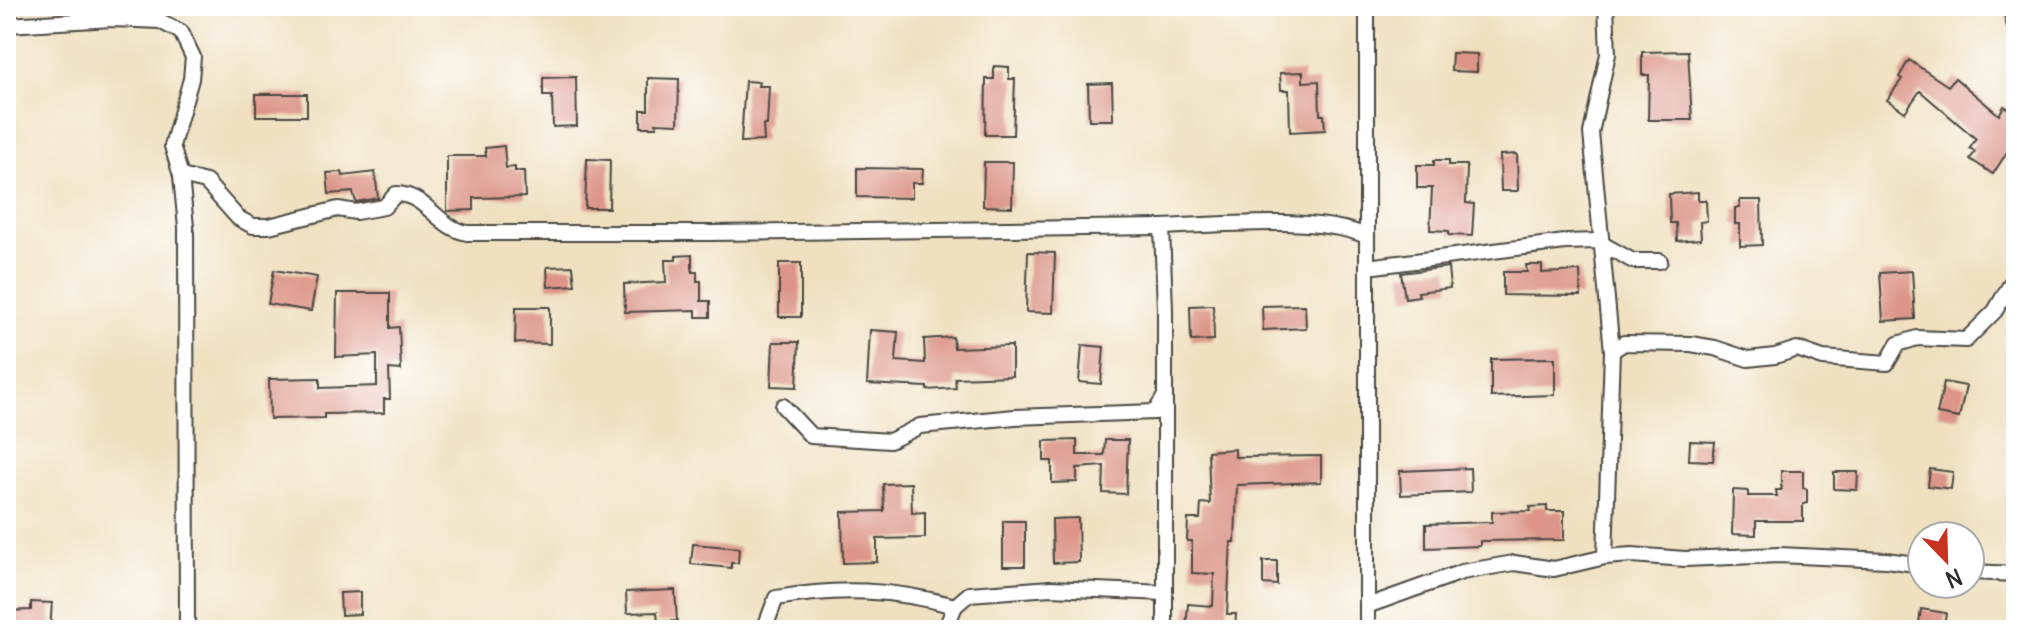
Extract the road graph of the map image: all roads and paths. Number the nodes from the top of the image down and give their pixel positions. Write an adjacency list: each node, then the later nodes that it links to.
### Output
1 (1367, 6): 8 (street)
2 (1606, 6): 9 (street)
3 (2010, 6): 5 (street)
4 (6, 25): 6 (street)
5 (2016, 30)
6 (181, 176): 7 (street); 23 (street)
7 (1162, 227): 8 (street); 14 (street)
8 (1366, 236): 11 (street)
9 (1601, 242): 10 (street); 11 (street); 13 (street)
10 (1660, 261)
11 (1367, 267): 22 (street)
12 (2016, 275): 13 (street)
13 (1612, 351): 16 (street)
14 (1165, 396): 15 (street); 20 (street)
15 (783, 406)
16 (1605, 557): 17 (street); 22 (street)
17 (1906, 563)
18 (1986, 573): 19 (street)
19 (2016, 574)
20 (1165, 593): 21 (street); 26 (street)
21 (955, 606): 24 (street); 25 (street)
22 (1367, 606): 27 (street)
23 (187, 630)
24 (764, 630)
25 (945, 630)
26 (1165, 630)
27 (1367, 630)

